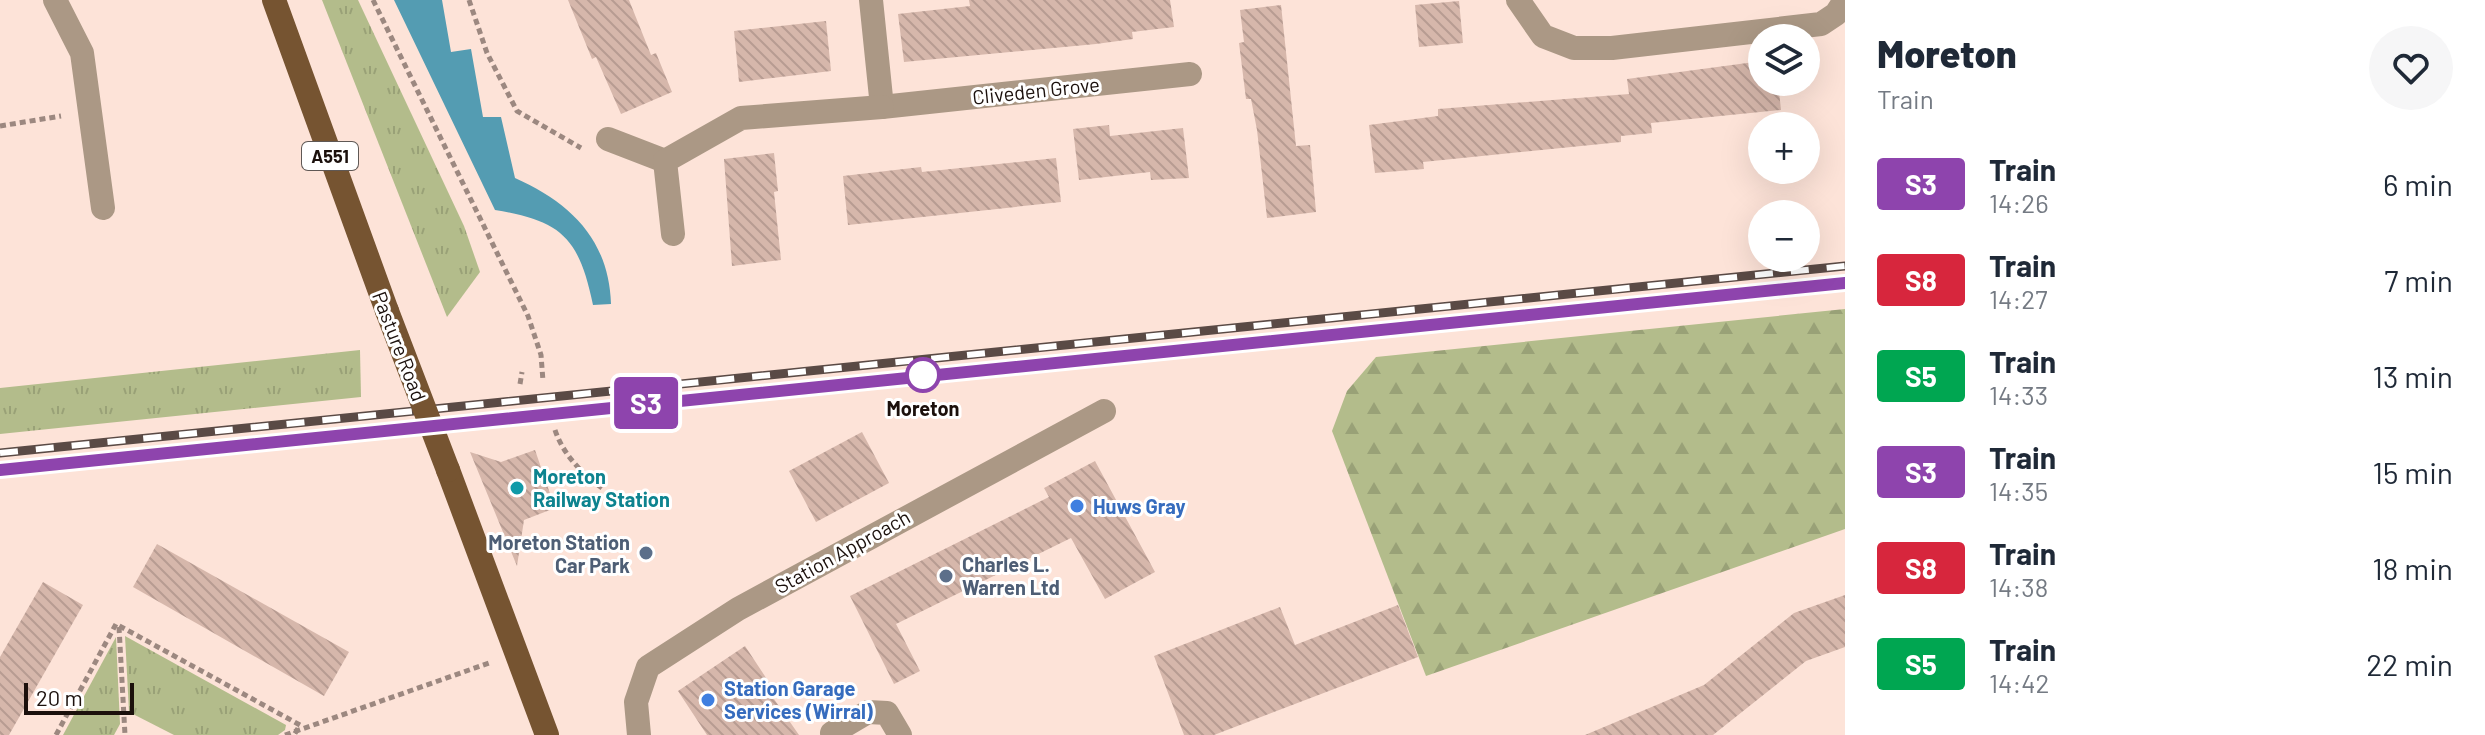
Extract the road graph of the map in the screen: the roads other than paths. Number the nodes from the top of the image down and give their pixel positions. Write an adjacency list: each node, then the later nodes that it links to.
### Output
1 (55, 0): 10 (street)
2 (274, 0): 14 (main road, Pasture Road / A551, bridge)
3 (871, 0): 7 (street)
4 (1518, 0): 5 (street)
5 (1845, 0)
6 (1190, 74): 7 (street, Cliveden Grove)
7 (882, 107): 9 (street, Cliveden Grove)
8 (608, 139): 9 (street)
9 (665, 161): 11 (street)
10 (103, 208)
11 (673, 234)
12 (1104, 411): 15 (street, Station Approach)
13 (832, 733): 16 (street)
14 (547, 735)
15 (639, 735)
16 (900, 735)

